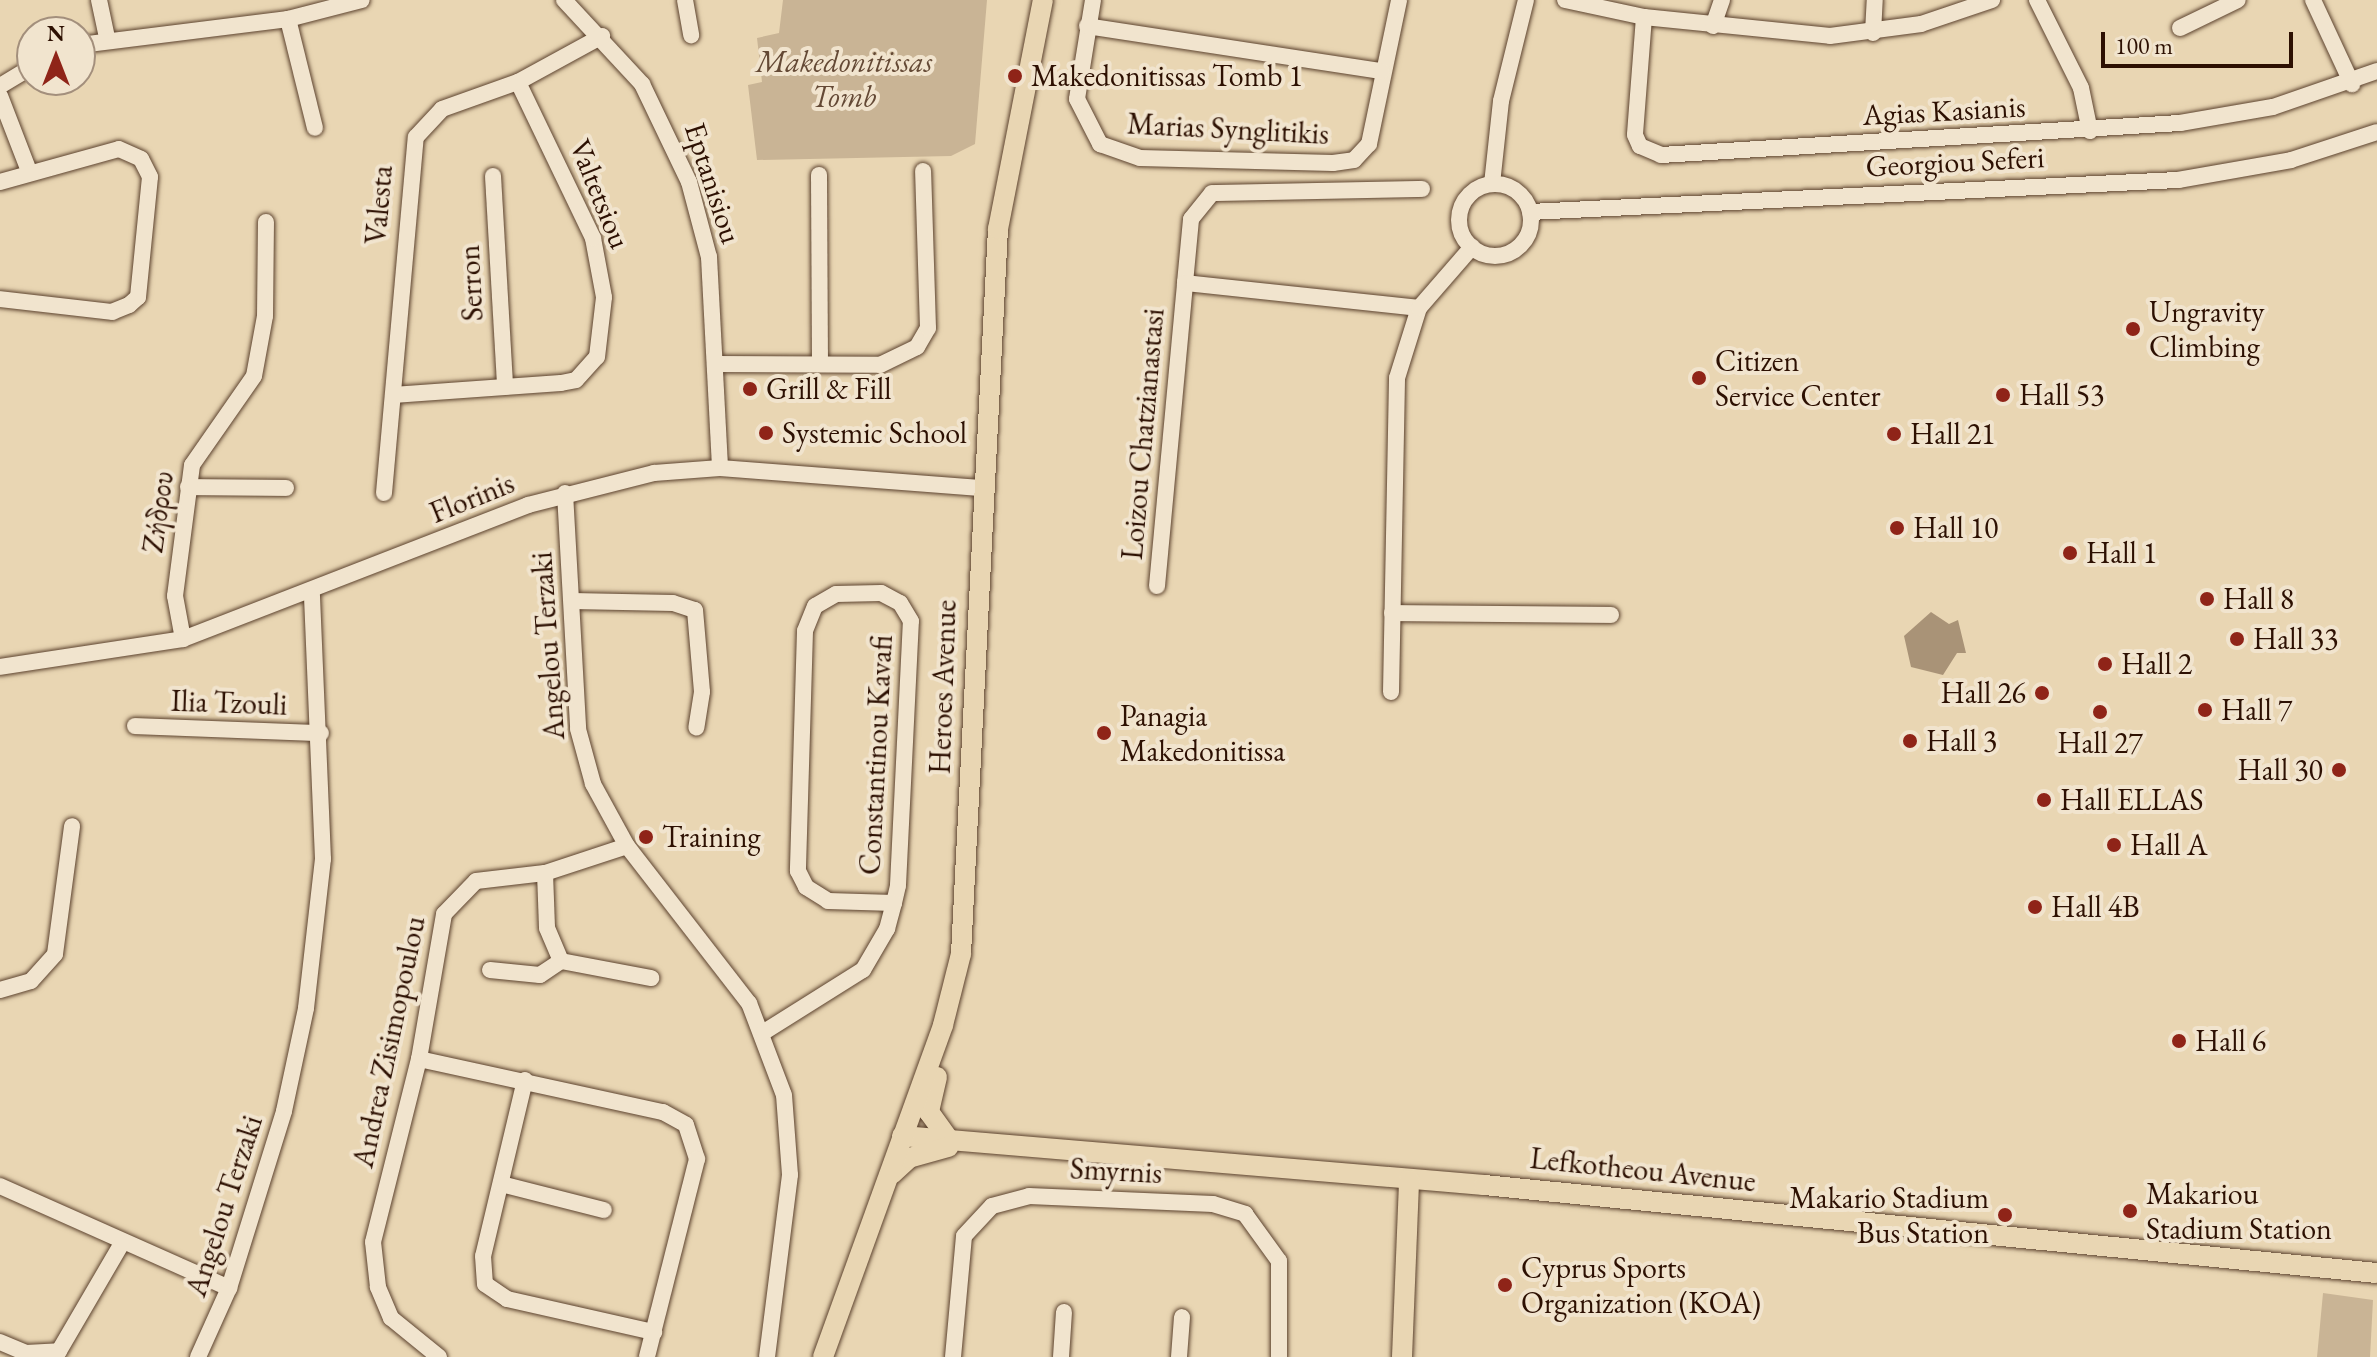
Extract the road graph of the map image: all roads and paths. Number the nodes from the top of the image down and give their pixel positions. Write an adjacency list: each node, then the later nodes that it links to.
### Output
1 (99, 0): 24 (street)
2 (362, 0): 17 (street)
3 (564, 0): 23 (street, Eptanisiou)
4 (685, 0): 22 (street)
5 (1043, 0): 54 (main road, Heroes Avenue)
6 (1093, 0): 18 (street, Marias Synglitikis)
7 (1399, 0): 26 (street)
8 (1526, 0): 39 (street)
9 (1565, 0): 16 (street)
10 (1722, 0): 19 (street)
11 (1875, 0): 21 (street)
12 (1992, 0): 21 (street)
13 (2037, 0): 32 (street)
14 (2238, 0): 20 (street)
15 (2313, 0): 29 (street)
16 (1644, 17): 19 (street); 32 (street, Agias Kasianis)
17 (288, 19): 24 (street); 31 (street)
18 (1087, 26): 26 (street); 26 (street, Marias Synglitikis)
19 (1713, 26): 21 (street)
20 (2180, 28)
21 (1873, 33)
22 (691, 35)
23 (602, 36): 28 (street, Valesta); 48 (street, Eptanisiou)
24 (107, 38): 25 (street)
25 (96, 41)
26 (1382, 71)
27 (2377, 71): 29 (street, Agias Kasianis)
28 (518, 82): 49 (street, Valtetsiou); 50 (street, Valesta)
29 (2352, 84): 32 (street, Agias Kasianis)
30 (0, 96): 34 (street)
31 (315, 128)
32 (2090, 131)
33 (2377, 132): 41 (street, Georgiou Seferi)
34 (29, 171): 38 (street); 45 (street)
35 (923, 171): 47 (street)
36 (819, 175): 47 (street)
37 (493, 176): 49 (street, Serron)
38 (0, 182)
39 (1492, 184): 41 (street); 43 (street)
40 (1422, 189): 44 (street)
41 (1530, 212): 43 (street)
42 (266, 222): 52 (street, Ζήδρου)
43 (1472, 247): 46 (street)
44 (1185, 283): 46 (street, Loizou Chatzianastasi); 57 (street, Loizou Chatzianastasi)
45 (0, 299)
46 (1419, 308): 60 (street)
47 (820, 363): 48 (street)
48 (715, 364): 51 (street, Eptanisiou)
49 (505, 387): 50 (street, Valtetsiou)
50 (393, 395): 55 (street, Valesta)
51 (720, 468): 54 (street, Florinis); 56 (street, Florinis)
52 (188, 487): 53 (street); 62 (street, Ζήδρου)
53 (286, 488)
54 (980, 488): 76 (main road, Heroes Avenue)
55 (384, 493)
56 (565, 493): 58 (street, Florinis); 59 (street, Angelou Terzaki)
57 (1157, 586)
58 (312, 592): 62 (street, Florinis); 67 (street, Angelou Terzaki)
59 (572, 601): 66 (street); 69 (street, Angelou Terzaki)
60 (1392, 613): 61 (street); 64 (street)
61 (1611, 615)
62 (183, 639): 63 (street, Florinis)
63 (0, 667)
64 (1391, 692)
65 (135, 726): 67 (street, Ilia Tzouli)
66 (696, 728)
67 (321, 733): 90 (street, Angelou Terzaki)
68 (72, 826): 75 (street)
69 (627, 846): 70 (street, Andrea Zisimopoulou); 77 (street, Angelou Terzaki)
70 (545, 873): 72 (street); 78 (street, Andrea Zisimopoulou)
71 (894, 903): 71 (street, Constantinou Kavafi); 77 (street, Constantinou Kavafi)
72 (561, 961): 73 (street); 74 (street)
73 (490, 970)
74 (651, 978)
75 (0, 990)
76 (946, 1012): 80 (main road, Heroes Avenue); 81 (main road)
77 (764, 1032): 98 (street, Angelou Terzaki)
78 (419, 1059): 79 (street); 96 (street, Andrea Zisimopoulou)
79 (525, 1080): 85 (street); 93 (street)
80 (902, 1136): 81 (main road, Lefkotheou Avenue); 83 (main road, Heroes Avenue)
81 (949, 1140): 82 (main road, Lefkotheou Avenue)
82 (980, 1143): 83 (main road); 84 (main road, Lefkotheou Avenue)
83 (887, 1180): 99 (main road, Heroes Avenue)
84 (1409, 1180): 89 (main road, Lefkotheou Avenue); 104 (main road)
85 (501, 1184): 87 (street); 93 (street)
86 (0, 1186): 88 (street)
87 (604, 1210)
88 (122, 1243): 90 (street); 94 (street)
89 (2377, 1273)
90 (229, 1288): 95 (street, Angelou Terzaki)
91 (1064, 1312): 101 (street)
92 (1182, 1317): 102 (street)
93 (654, 1332): 97 (street)
94 (0, 1342)
95 (198, 1357)
96 (439, 1357)
97 (647, 1357)
98 (767, 1357)
99 (823, 1357)
100 (953, 1357): 103 (street, Smyrnis)
101 (1061, 1357)
102 (1179, 1357)
103 (1279, 1357)
104 (1402, 1357)

